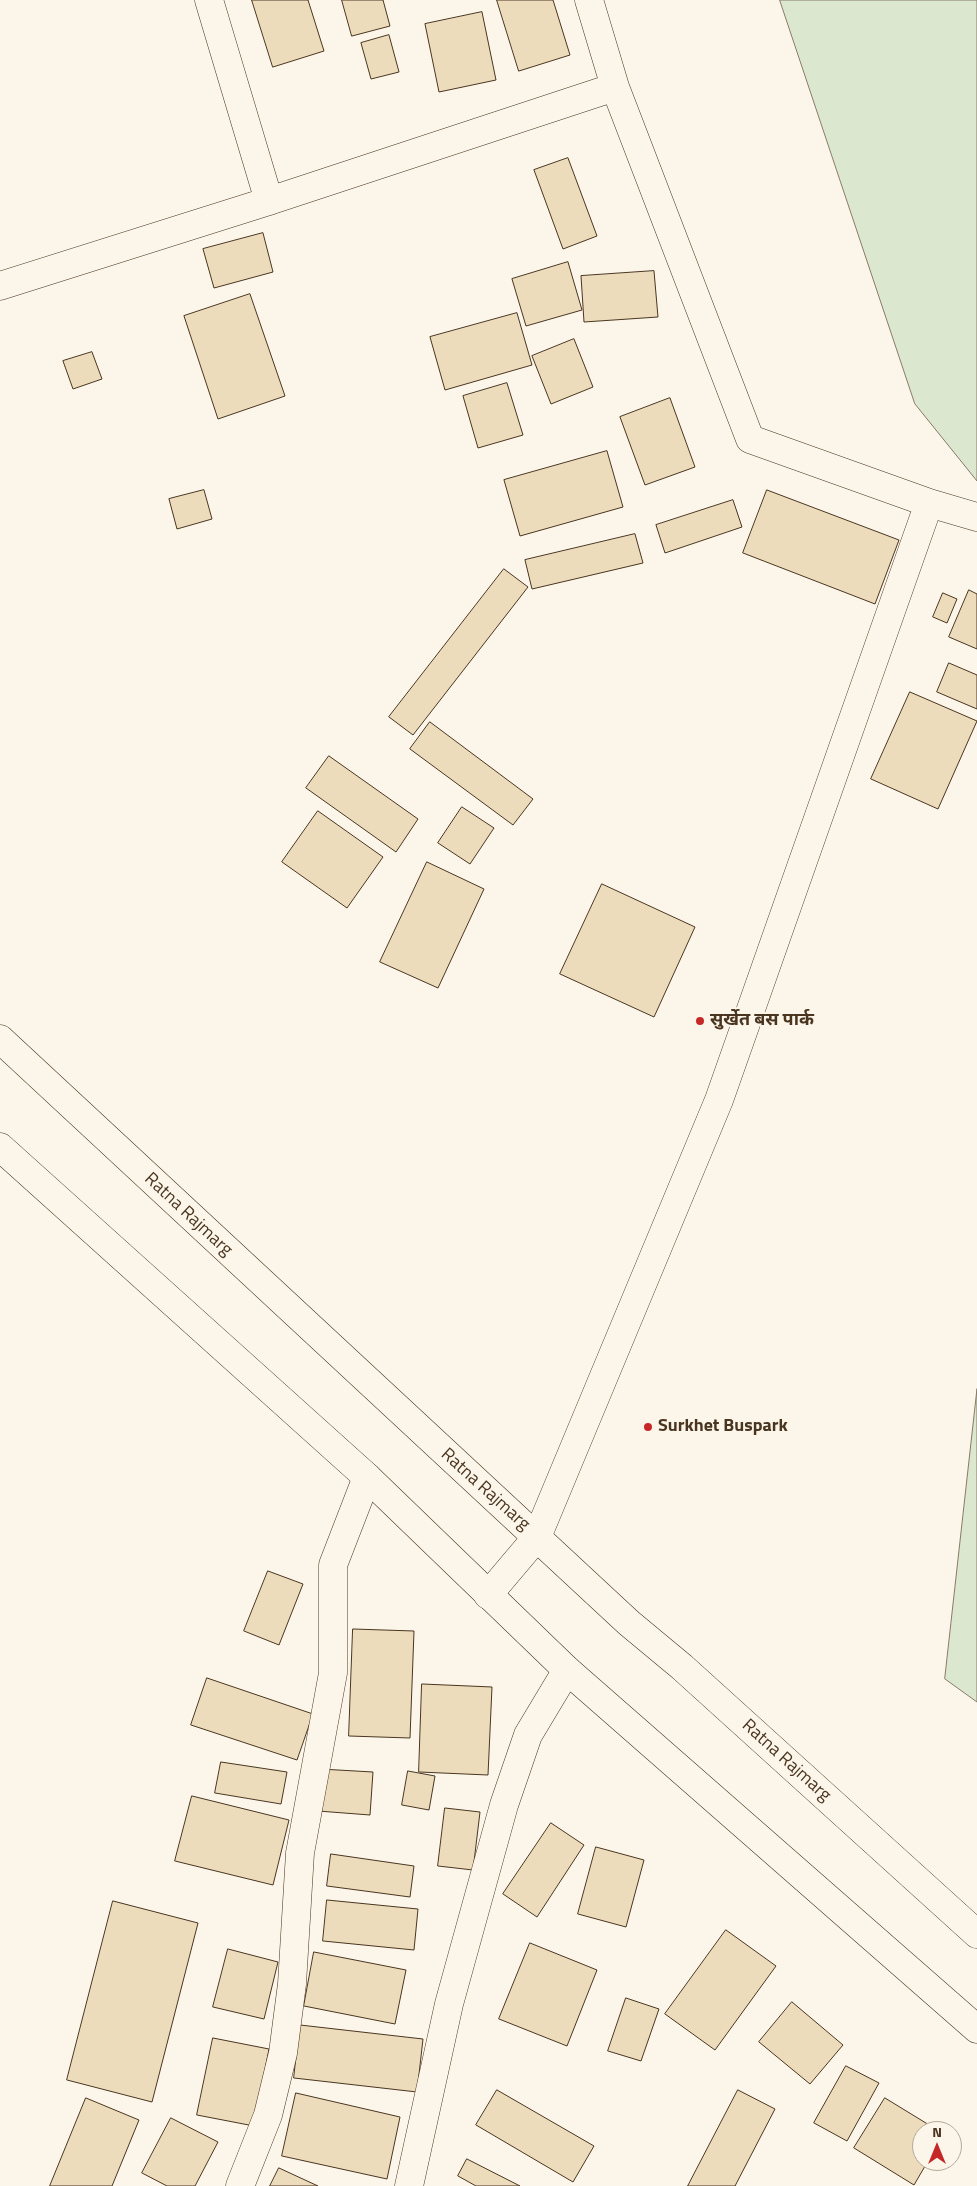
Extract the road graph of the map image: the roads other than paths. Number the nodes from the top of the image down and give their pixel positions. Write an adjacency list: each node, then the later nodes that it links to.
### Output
1 (209, 0): 4 (street)
2 (589, 0): 3 (street)
3 (615, 87): 4 (street); 6 (street)
4 (269, 201): 5 (street)
5 (0, 286)
6 (929, 503): 7 (street); 11 (street)
7 (977, 517)
8 (0, 1039): 11 (street, Ratna Rajmarg)
9 (0, 1147): 10 (street)
10 (367, 1477): 12 (street); 16 (street)
11 (536, 1537): 12 (street); 14 (street, Ratna Rajmarg)
12 (488, 1595): 13 (street)
13 (566, 1670): 15 (street); 17 (street)
14 (977, 1934)
15 (977, 2029)
16 (240, 2186)
17 (409, 2186)

